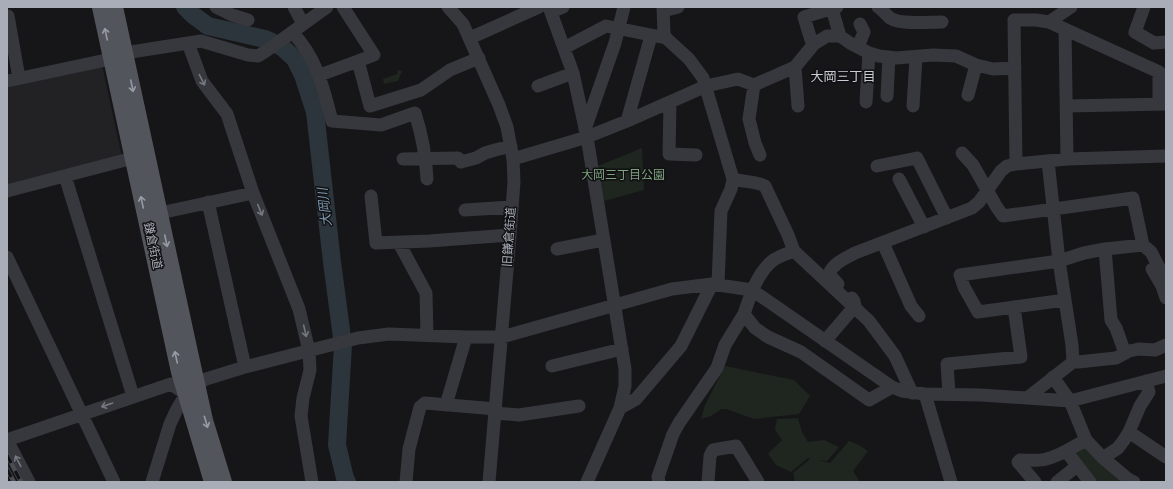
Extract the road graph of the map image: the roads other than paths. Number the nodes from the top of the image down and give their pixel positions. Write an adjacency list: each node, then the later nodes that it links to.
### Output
1 (100, 7): 33 (main road, 鎌倉街道, one-way to 1)
2 (115, 7): 33 (main road, 鎌倉街道)
3 (216, 7): 17 (street)
4 (294, 7): 22 (street)
5 (327, 7): 22 (street)
6 (343, 7): 37 (street)
7 (448, 7): 26 (street, 旧鎌倉街道)
8 (624, 7): 21 (street)
9 (678, 7): 15 (street)
10 (878, 7): 18 (street)
11 (1070, 7): 19 (street)
12 (1144, 7): 28 (street)
13 (550, 8): 26 (street); 31 (street)
14 (835, 8): 25 (street); 30 (street)
15 (663, 9): 27 (street)
16 (8, 16): 43 (street)
17 (248, 20)
18 (942, 22)
19 (1049, 22): 23 (street); 40 (street)
20 (860, 24): 32 (street)
21 (619, 28): 24 (street); 31 (street); 56 (street)
22 (294, 30): 29 (street); 42 (street)
23 (1065, 30): 51 (street); 54 (street)
24 (651, 36): 27 (street); 55 (street)
25 (840, 36): 30 (street); 32 (street)
26 (470, 38): 35 (street, 旧鎌倉街道)
27 (666, 38): 46 (street)
28 (1166, 42)
29 (188, 43): 33 (street); 75 (street, one-way to 75)
30 (814, 44): 39 (street)
31 (564, 48): 41 (street)
32 (863, 50): 34 (street); 50 (street)
33 (118, 56): 43 (street); 62 (main road, 鎌倉街道); 81 (main road, 鎌倉街道, one-way to 81)
34 (889, 57): 36 (street); 48 (street)
35 (479, 58): 37 (street); 57 (street, 旧鎌倉街道)
36 (916, 58): 38 (street); 53 (street)
37 (358, 61): 42 (street)
38 (976, 65): 40 (street); 47 (street)
39 (794, 67): 44 (street); 52 (street)
40 (1015, 68): 67 (street)
41 (573, 73): 45 (street); 56 (street)
42 (320, 75): 64 (street)
43 (13, 80)
44 (754, 84): 46 (street); 60 (street)
45 (538, 86)
46 (706, 86): 49 (street); 71 (street)
47 (968, 95)
48 (887, 96)
49 (670, 102): 55 (street); 59 (street)
50 (866, 102)
51 (1163, 104): 54 (street)
52 (798, 106)
53 (914, 106)
54 (1066, 106): 65 (street)
55 (626, 121): 56 (street)
56 (586, 133): 57 (street); 85 (street)
57 (512, 153): 64 (street); 78 (street, 旧鎌倉街道)
58 (962, 153): 74 (street)
59 (696, 155)
60 (760, 155)
61 (1166, 156): 65 (street)
62 (133, 158): 69 (street); 119 (main road, 鎌倉街道, one-way to 62)
63 (403, 159): 64 (street)
64 (426, 159): 70 (street)
65 (1067, 159): 66 (street)
66 (1048, 161): 67 (street); 79 (street)
67 (1016, 164): 74 (street)
68 (877, 166): 82 (street)
69 (65, 176): 73 (street); 122 (street)
70 (427, 179)
71 (733, 179): 90 (street); 95 (street)
72 (899, 179): 83 (street)
73 (7, 191)
74 (987, 191): 79 (street); 82 (street)
75 (253, 193): 77 (street); 110 (street, one-way to 110)
76 (371, 196): 86 (street)
77 (208, 202): 81 (street); 114 (street)
78 (512, 208): 80 (street); 84 (street, 旧鎌倉街道)
79 (1054, 209): 88 (street); 93 (street)
80 (465, 210)
81 (160, 213): 119 (main road, 鎌倉街道, one-way to 119)
82 (947, 218): 83 (street)
83 (924, 227): 87 (street)
84 (510, 235): 86 (street); 106 (street, 旧鎌倉街道)
85 (603, 240): 89 (street); 99 (street)
86 (399, 243): 104 (street)
87 (883, 243): 100 (street); 103 (street)
88 (1143, 245): 91 (street); 94 (street)
89 (557, 249)
90 (794, 251): 96 (street); 100 (street)
91 (1105, 252): 93 (street); 97 (street); 111 (street)
92 (7, 257): 129 (street)
93 (1059, 261): 98 (street); 101 (street)
94 (1166, 276)
95 (715, 284): 96 (street); 99 (street); 127 (street)
96 (752, 290): 102 (street); 107 (street)
97 (1166, 298)
98 (1065, 300): 101 (street); 112 (street)
99 (614, 305): 106 (street); 109 (street)
100 (855, 306): 107 (street); 120 (street)
101 (1014, 307): 121 (street)
102 (744, 314): 118 (street); 146 (street)
103 (919, 316)
104 (426, 335): 105 (street); 110 (street)
105 (466, 337): 106 (street); 125 (street)
106 (502, 337): 128 (street, 旧鎌倉街道)
107 (825, 341): 118 (street)
108 (1166, 345): 111 (street)
109 (622, 349): 113 (street); 127 (street)
110 (309, 351): 114 (street); 142 (street)
111 (1125, 353): 112 (street)
112 (1073, 362): 116 (street)
113 (552, 366)
114 (245, 367): 119 (street)
115 (1166, 376): 117 (street)
116 (1053, 377): 123 (street); 124 (street)
117 (1146, 381): 124 (street); 130 (street)
118 (892, 387): 120 (street)
119 (191, 389): 122 (street); 139 (street); 140 (main road, 鎌倉街道); 141 (main road, 鎌倉街道, one-way to 141)
120 (919, 393): 121 (street); 149 (street)
121 (949, 394): 123 (street)
122 (133, 396): 129 (street, one-way to 129)
123 (1026, 398): 124 (street)
124 (1070, 401): 132 (street)
125 (446, 405): 128 (street); 143 (street)
126 (579, 406): 128 (street)
127 (620, 408): 145 (street)
128 (495, 411): 144 (street, 旧鎌倉街道)
129 (81, 414): 131 (street); 138 (street)
130 (1129, 432): 134 (street); 135 (street)
131 (7, 440): 137 (street, one-way to 131)
132 (1086, 440): 133 (street); 135 (street)
133 (1066, 452): 136 (street); 150 (street)
134 (1166, 457)
135 (1103, 458): 153 (street)
136 (1077, 466): 151 (street); 152 (street)
137 (29, 482)
138 (114, 482)
139 (152, 482)
140 (212, 482)
141 (224, 482)
142 (312, 482)
143 (406, 482)
144 (489, 482)
145 (587, 482)
146 (659, 482)
147 (708, 482): 148 (street)
148 (758, 482)
149 (951, 482)
150 (1035, 482)
151 (1057, 482)
152 (1090, 482)
153 (1134, 482)

